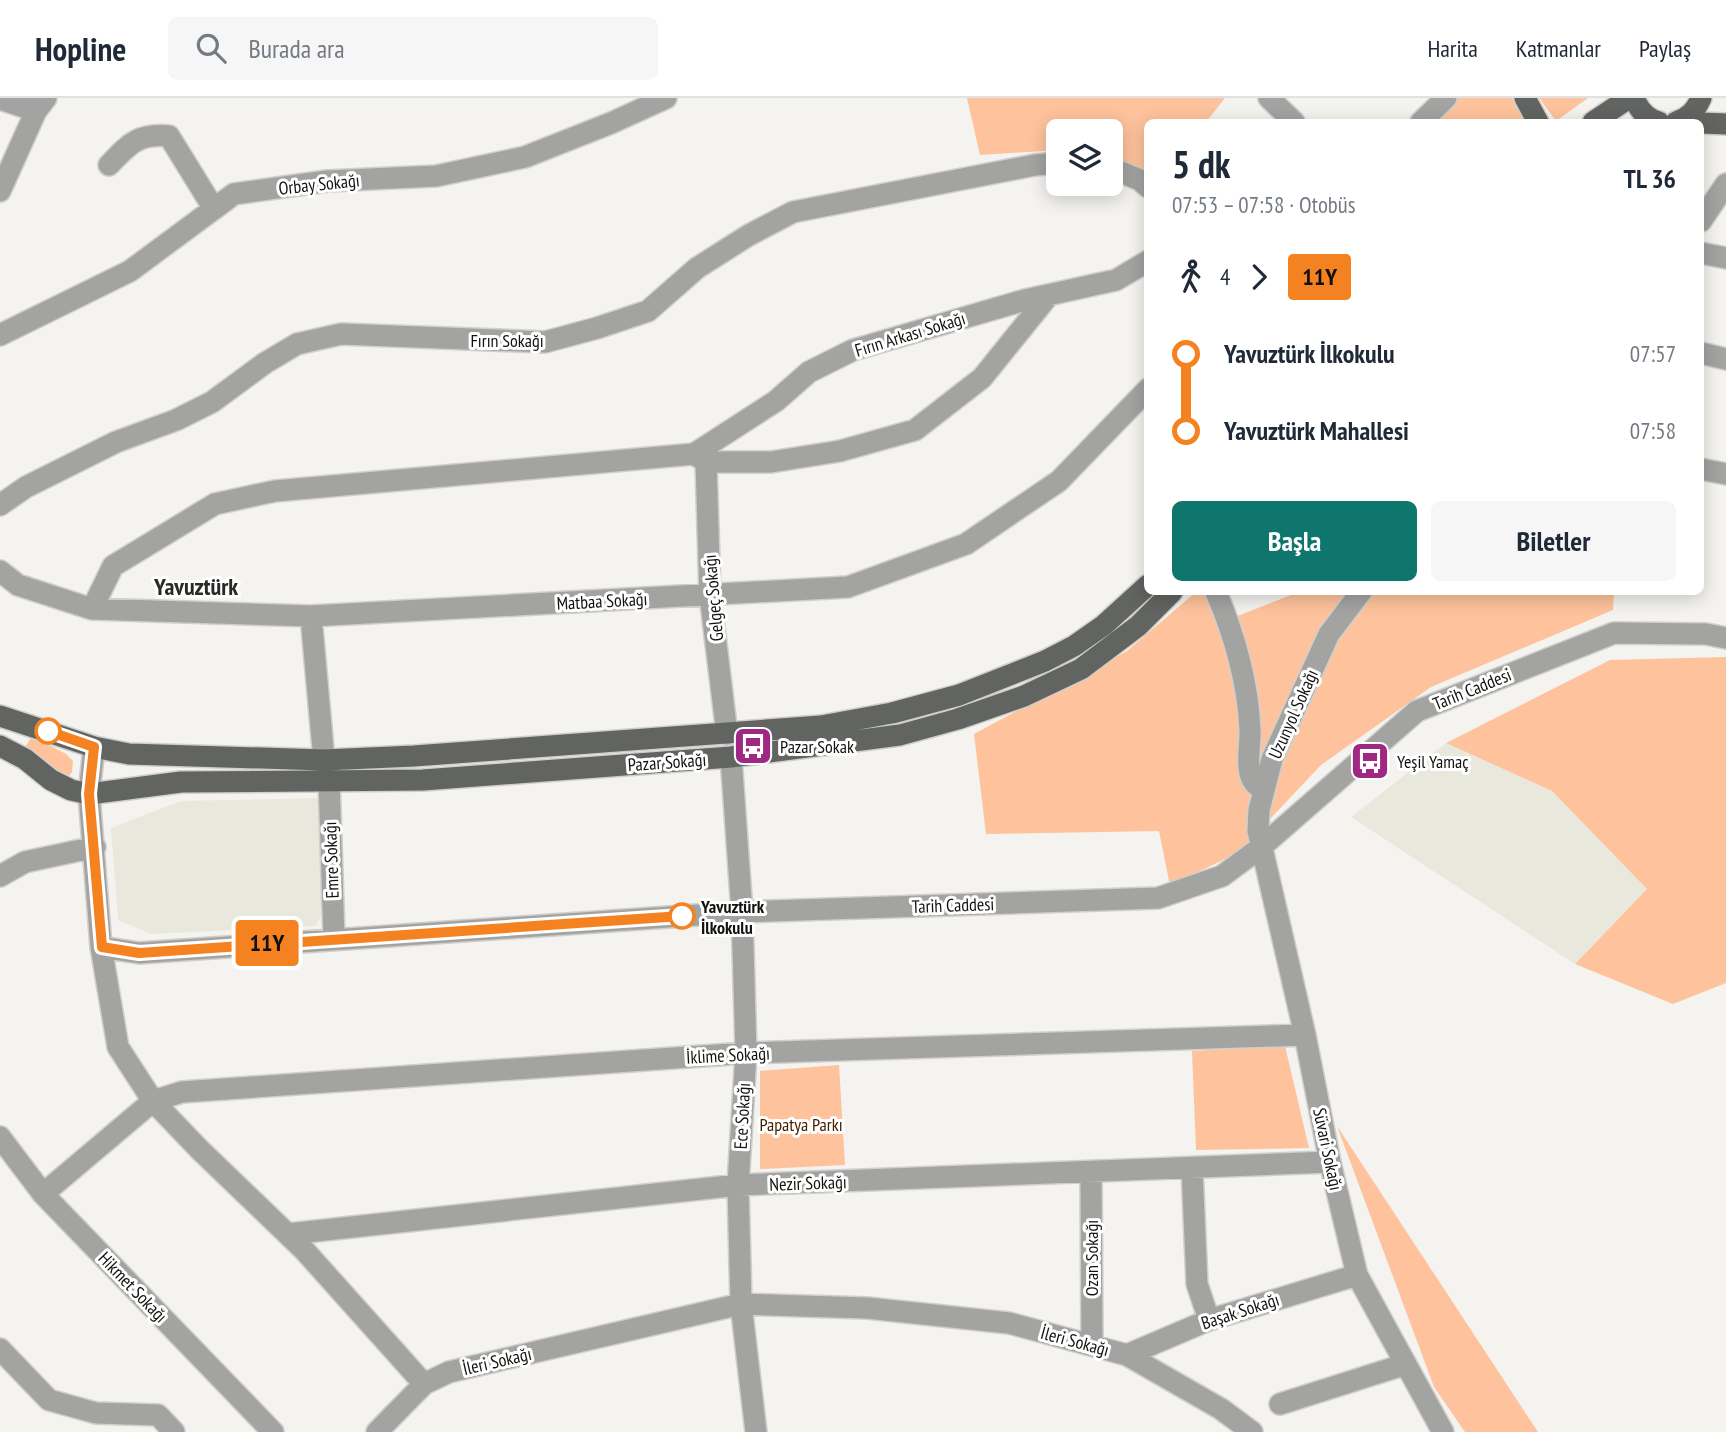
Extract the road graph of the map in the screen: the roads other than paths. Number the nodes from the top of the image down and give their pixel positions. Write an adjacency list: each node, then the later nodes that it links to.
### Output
1 (666, 98): 23 (street, Orbay Sokağı)
2 (1269, 98): 9 (street)
3 (1447, 98): 10 (street)
4 (1525, 98): 11 (main road)
5 (1632, 98): 12 (main road); 13 (main road)
6 (1701, 98): 14 (main road)
7 (0, 99): 8 (street)
8 (41, 105): 22 (street)
9 (1291, 119)
10 (1424, 119)
11 (1536, 119)
12 (1598, 119)
13 (1652, 119)
14 (1682, 119)
15 (1704, 123): 16 (main road)
16 (1726, 124)
17 (1046, 164): 36 (street, Fırın Sokağı)
18 (109, 165): 23 (street)
19 (1123, 173): 20 (street)
20 (1144, 184)
21 (1726, 184): 24 (street)
22 (0, 191)
23 (214, 209): 29 (street, Orbay Sokağı)
24 (1704, 217)
25 (1704, 254): 26 (street)
26 (1726, 258)
27 (1144, 264): 28 (street, Fırın Arkası Sokağı)
28 (1049, 295): 33 (street, Fırın Arkası Sokağı); 33 (street)
29 (0, 335)
30 (1704, 354): 31 (street)
31 (1726, 359)
32 (1144, 393): 39 (street, Matbaa Sokağı)
33 (700, 458): 39 (street, Gelgeç Sokağı); 43 (street)
34 (1704, 470): 35 (street)
35 (1726, 474)
36 (0, 505)
37 (0, 571): 43 (street, Matbaa Sokağı)
38 (1144, 589): 47 (main road, Pazar Sokağı)
39 (710, 595): 44 (street, Matbaa Sokağı); 47 (street, Gelgeç Sokağı)
40 (1169, 595): 50 (main road, Pazar Sokağı)
41 (1217, 595): 52 (street)
42 (1359, 595): 52 (street, Uzunyol Sokağı)
43 (92, 609): 44 (street, Matbaa Sokağı)
44 (311, 616): 51 (street, Emre Sokağı)
45 (1726, 638): 55 (street, Tarih Caddesi)
46 (0, 716): 49 (main road, Pazar Sokağı)
47 (727, 734): 51 (main road, Pazar Sokağı)
48 (0, 746): 53 (main road)
49 (94, 747): 51 (main road, Pazar Sokağı); 53 (street)
50 (731, 757): 51 (main road, Pazar Sokağı); 57 (street, Ece Sokağı)
51 (327, 770): 53 (main road, Pazar Sokağı); 58 (street, Emre Sokağı)
52 (1262, 789): 55 (street, Uzunyol Sokağı)
53 (89, 794): 54 (street)
54 (95, 847): 56 (street); 59 (street)
55 (1261, 848): 57 (street, Tarih Caddesi); 60 (street, Süvari Sokağı)
56 (0, 876)
57 (742, 912): 58 (street, Tarih Caddesi); 61 (street, Ece Sokağı)
58 (334, 939): 59 (street, Tarih Caddesi)
59 (102, 947): 62 (street)
60 (1305, 1035): 61 (street, İklime Sokağı); 64 (street, Süvari Sokağı)
61 (746, 1053): 62 (street, İklime Sokağı); 67 (street, Ece Sokağı)
62 (153, 1101): 68 (street); 69 (street)
63 (0, 1137): 68 (street, Hikmet Sokağı)
64 (1330, 1163): 65 (street, Nezir Sokağı); 70 (street, Süvari Sokağı)
65 (1192, 1168): 66 (street, Nezir Sokağı); 72 (street)
66 (1091, 1172): 67 (street, Nezir Sokağı); 73 (street, Ozan Sokağı)
67 (738, 1185): 69 (street, Nezir Sokağı); 71 (street, Ece Sokağı)
68 (43, 1194): 80 (street, Hikmet Sokağı)
69 (288, 1234): 77 (street)
70 (1357, 1275): 72 (street, Başak Sokağı); 76 (street, Süvari Sokağı)
71 (741, 1304): 73 (street, İleri Sokağı); 77 (street, İleri Sokağı); 82 (street, Ece Sokağı)
72 (1209, 1320): 75 (street, Başak Sokağı)
73 (1092, 1345): 75 (street, İleri Sokağı)
74 (0, 1349): 79 (street)
75 (1127, 1355): 83 (street, İleri Sokağı)
76 (1406, 1364): 78 (street); 84 (street, Süvari Sokağı)
77 (424, 1384): 81 (street)
78 (1280, 1404)
79 (174, 1432)
80 (273, 1432)
81 (377, 1432)
82 (756, 1432)
83 (1252, 1432)
84 (1443, 1432)

